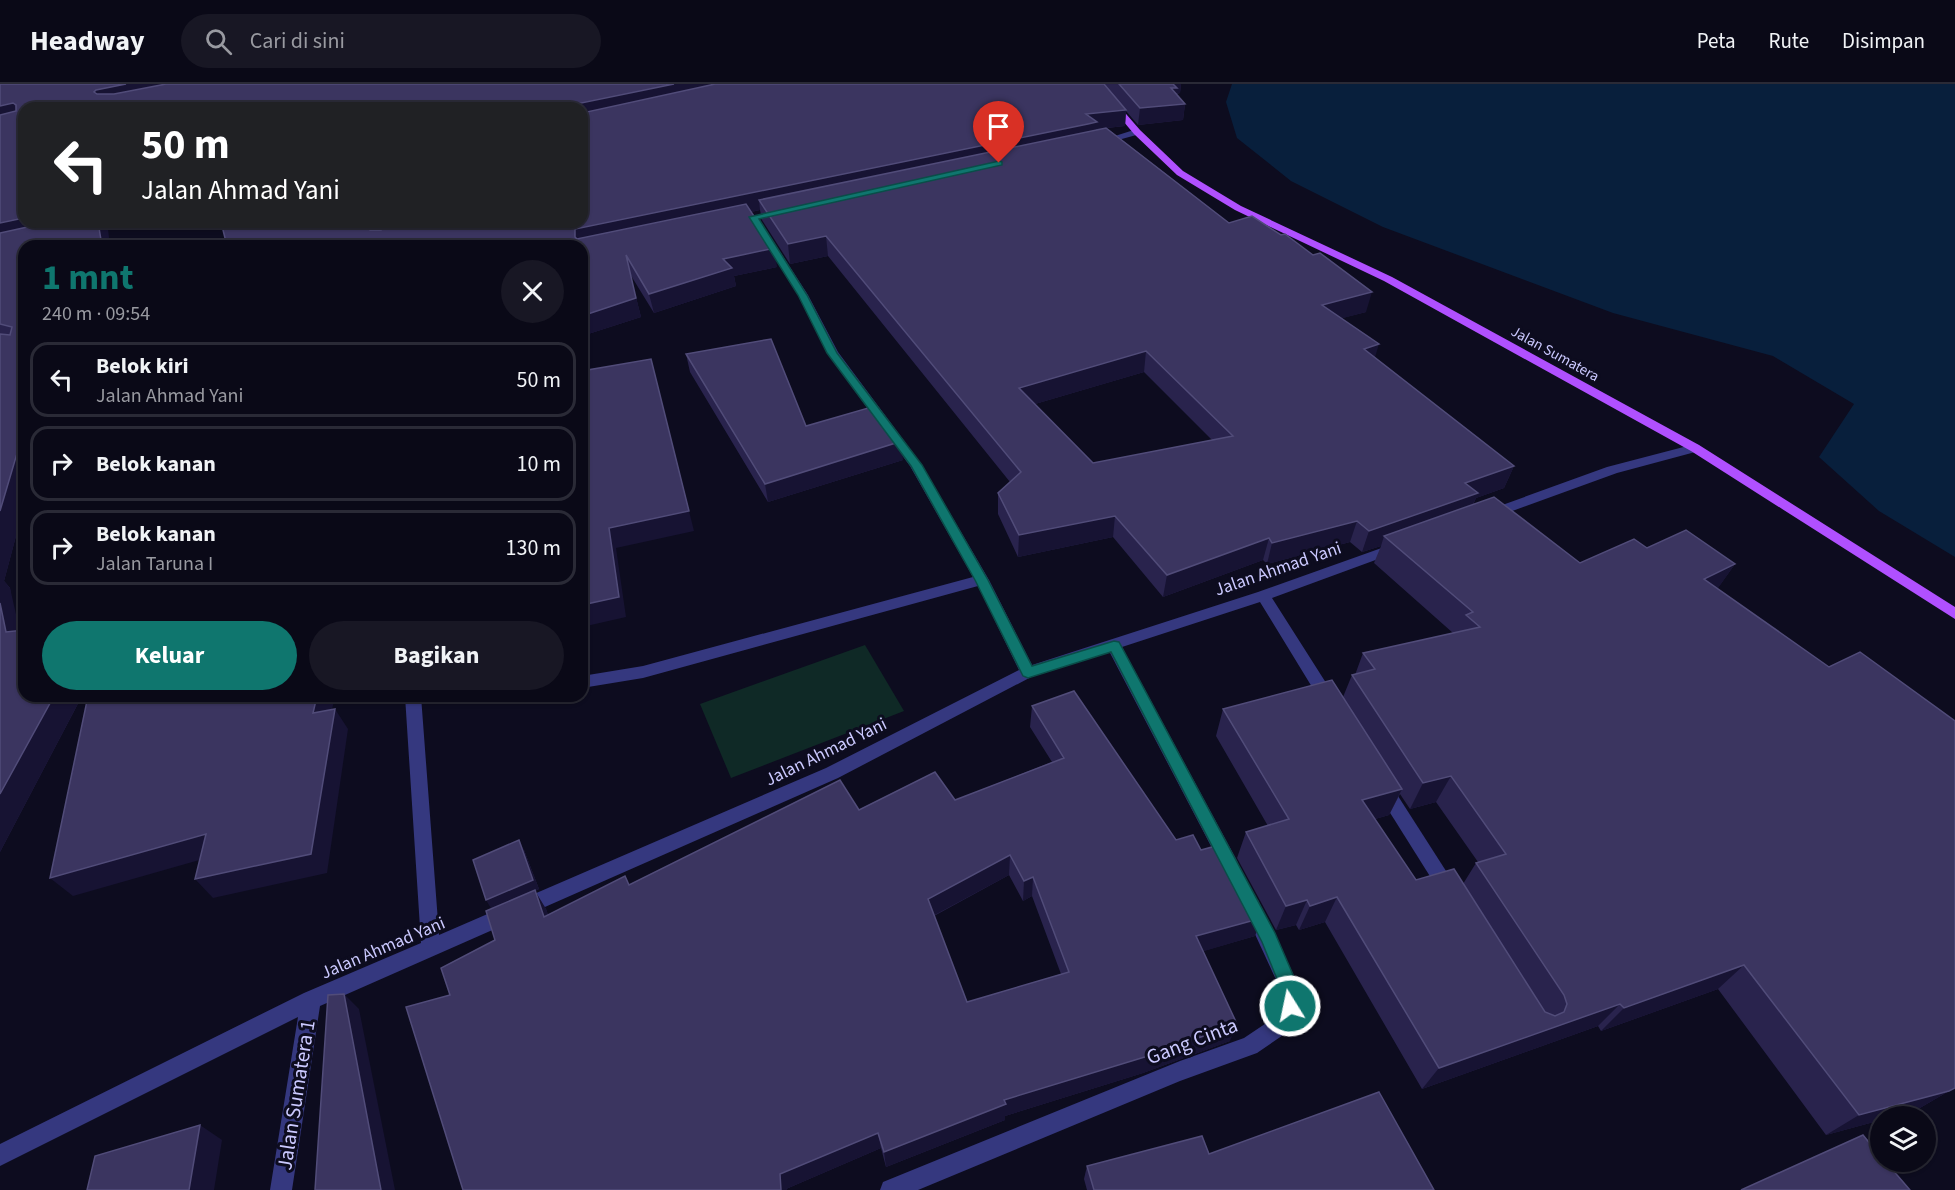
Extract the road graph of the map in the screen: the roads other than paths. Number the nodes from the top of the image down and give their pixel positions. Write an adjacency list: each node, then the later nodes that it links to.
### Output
1 (1096, 84): 2 (main road, Jalan Sumatera)
2 (1137, 132): 3 (street); 7 (main road, Jalan Sumatera)
3 (1088, 145)
4 (756, 222): 10 (street)
5 (97, 228): 6 (street)
6 (79, 232)
7 (1695, 448): 8 (street); 12 (main road, Jalan Sumatera)
8 (1470, 521)
9 (1416, 541): 11 (street, Jalan Ahmad Yani)
10 (982, 580): 14 (street); 15 (street)
11 (1263, 597): 13 (street, Jalan Ahmad Yani); 17 (street)
12 (1955, 614)
13 (1114, 646): 14 (street, Jalan Ahmad Yani); 24 (street, Gang Cinta)
14 (1028, 672): 20 (street, Jalan Ahmad Yani)
15 (588, 681)
16 (413, 702): 20 (street)
17 (1338, 716)
18 (1376, 776): 19 (street)
19 (1459, 906)
20 (431, 949): 21 (street, Jalan Ahmad Yani)
21 (311, 1000): 22 (street, Jalan Ahmad Yani); 23 (street, Jalan Sumatera 1)
22 (0, 1155)
23 (281, 1190)
24 (891, 1190)

